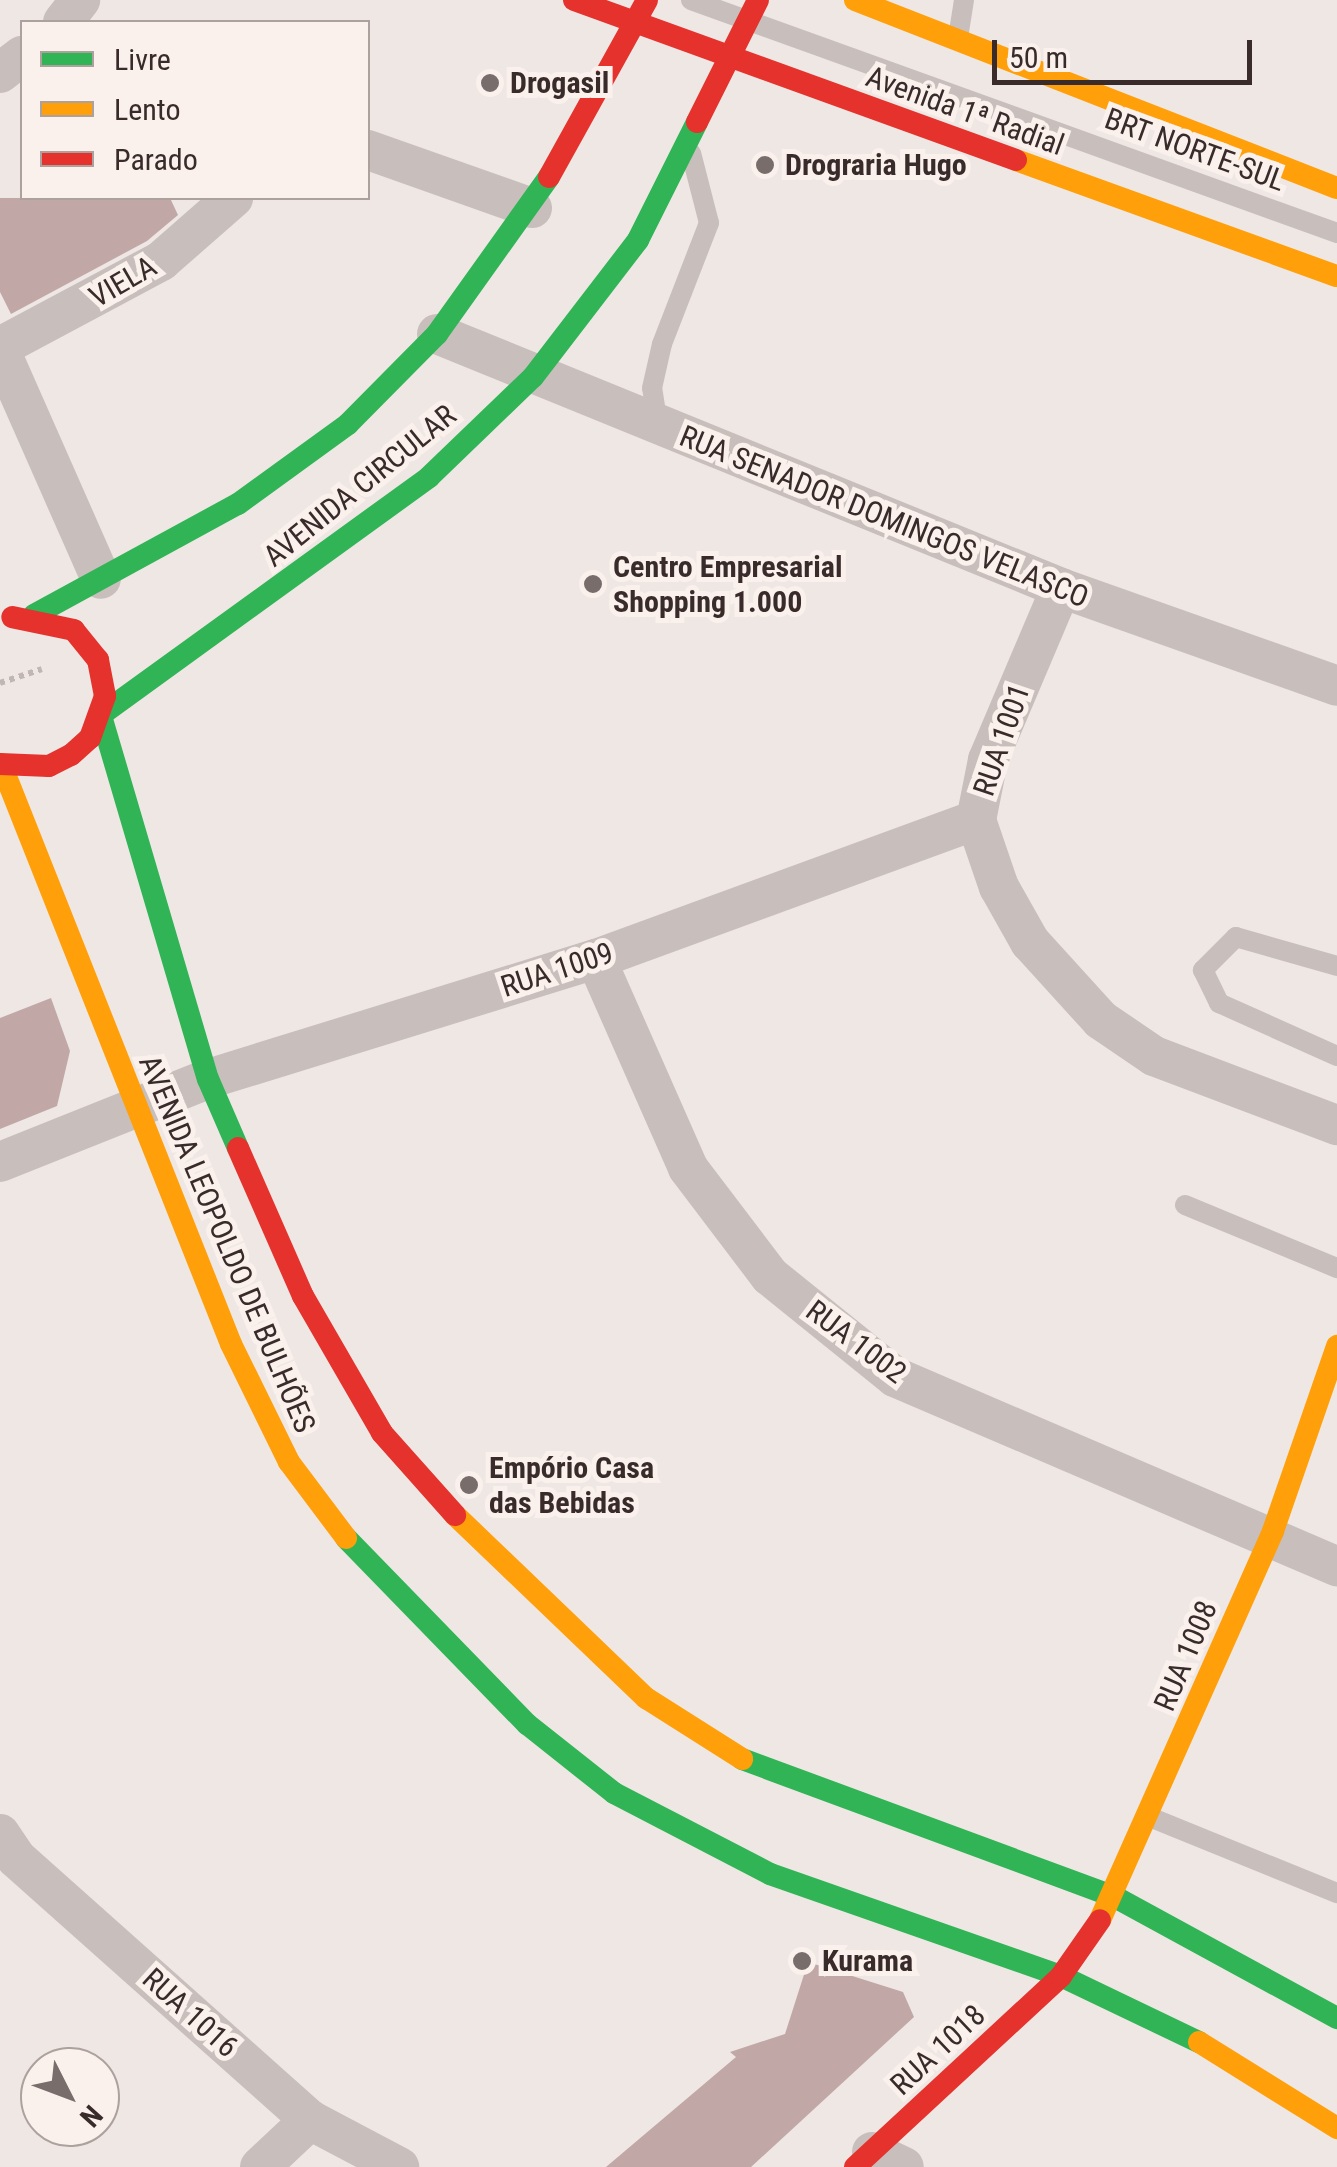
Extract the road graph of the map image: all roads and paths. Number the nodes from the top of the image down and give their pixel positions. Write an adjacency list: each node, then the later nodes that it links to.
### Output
1 (80, 0): 8 (street)
2 (574, 0): 9 (main road, Avenida 1ª Radial)
3 (647, 0): 9 (main road, AVENIDA CIRCULAR)
4 (691, 0): 7 (lane, BRT NORTE-SUL)
5 (855, 0): 10 (main road, Avenida 1ª Radial)
6 (964, 0): 10 (lane)
7 (754, 11): 12 (main road, AVENIDA CIRCULAR); 19 (lane, BRT NORTE-SUL)
8 (65, 20)
9 (639, 24): 12 (main road, Avenida 1ª Radial); 18 (main road, AVENIDA CIRCULAR)
10 (957, 40): 16 (main road, Avenida 1ª Radial)
11 (20, 58): 13 (street)
12 (736, 60): 14 (main road, AVENIDA CIRCULAR); 20 (main road, Avenida 1ª Radial)
13 (0, 73)
14 (689, 148): 23 (main road, AVENIDA CIRCULAR); 24 (lane)
15 (370, 151): 18 (street)
16 (1337, 188)
17 (231, 200): 22 (street, VIELA)
18 (532, 208): 21 (main road, AVENIDA CIRCULAR)
19 (1337, 232)
20 (1337, 276)
21 (436, 334): 23 (street, RUA SENADOR DOMINGOS VELASCO); 25 (main road, AVENIDA CIRCULAR)
22 (0, 348): 25 (street, VIELA)
23 (533, 377): 24 (street, RUA SENADOR DOMINGOS VELASCO); 30 (main road, AVENIDA CIRCULAR)
24 (658, 427): 26 (street, RUA SENADOR DOMINGOS VELASCO)
25 (101, 579): 27 (main road, AVENIDA CIRCULAR)
26 (1062, 588): 29 (street, RUA SENADOR DOMINGOS VELASCO); 32 (street, RUA 1001)
27 (34, 615): 28 (main road, AVENIDA CIRCULAR); 30 (main road, AVENIDA LEOPOLDO DE BULHÕES)
28 (0, 621)
29 (1337, 686)
30 (101, 715): 31 (main road, AVENIDA CIRCULAR); 36 (main road, AVENIDA LEOPOLDO DE BULHÕES)
31 (0, 764): 37 (main road, AVENIDA LEOPOLDO DE BULHÕES)
32 (976, 820): 33 (street, RUA 1009); 38 (street, RUA 1001)
33 (596, 959): 36 (street, RUA 1009); 43 (street, RUA 1002)
34 (1337, 966): 35 (lane)
35 (1335, 1050)
36 (208, 1079): 37 (street, RUA 1009); 47 (main road, AVENIDA LEOPOLDO DE BULHÕES)
37 (134, 1110): 39 (street, RUA 1009); 49 (main road, AVENIDA LEOPOLDO DE BULHÕES)
38 (1337, 1126)
39 (0, 1162)
40 (1185, 1204): 41 (lane)
41 (1337, 1268)
42 (1337, 1346): 43 (main road, RUA 1008)
43 (1273, 1531): 44 (street, RUA 1002); 45 (main road, RUA 1008)
44 (1337, 1566)
45 (1150, 1817): 47 (main road, RUA 1008); 48 (lane)
46 (5, 1855): 51 (street, RUA 1016)
47 (1116, 1896): 49 (main road, RUA 1008); 50 (main road, AVENIDA LEOPOLDO DE BULHÕES)
48 (1335, 1896)
49 (1061, 1976): 52 (main road, AVENIDA LEOPOLDO DE BULHÕES); 53 (main road, RUA 1018)
50 (1337, 2018)
51 (310, 2120): 54 (street); 55 (street, RUA 1016)
52 (1337, 2128)
53 (877, 2162)
54 (260, 2167)
55 (399, 2167)

